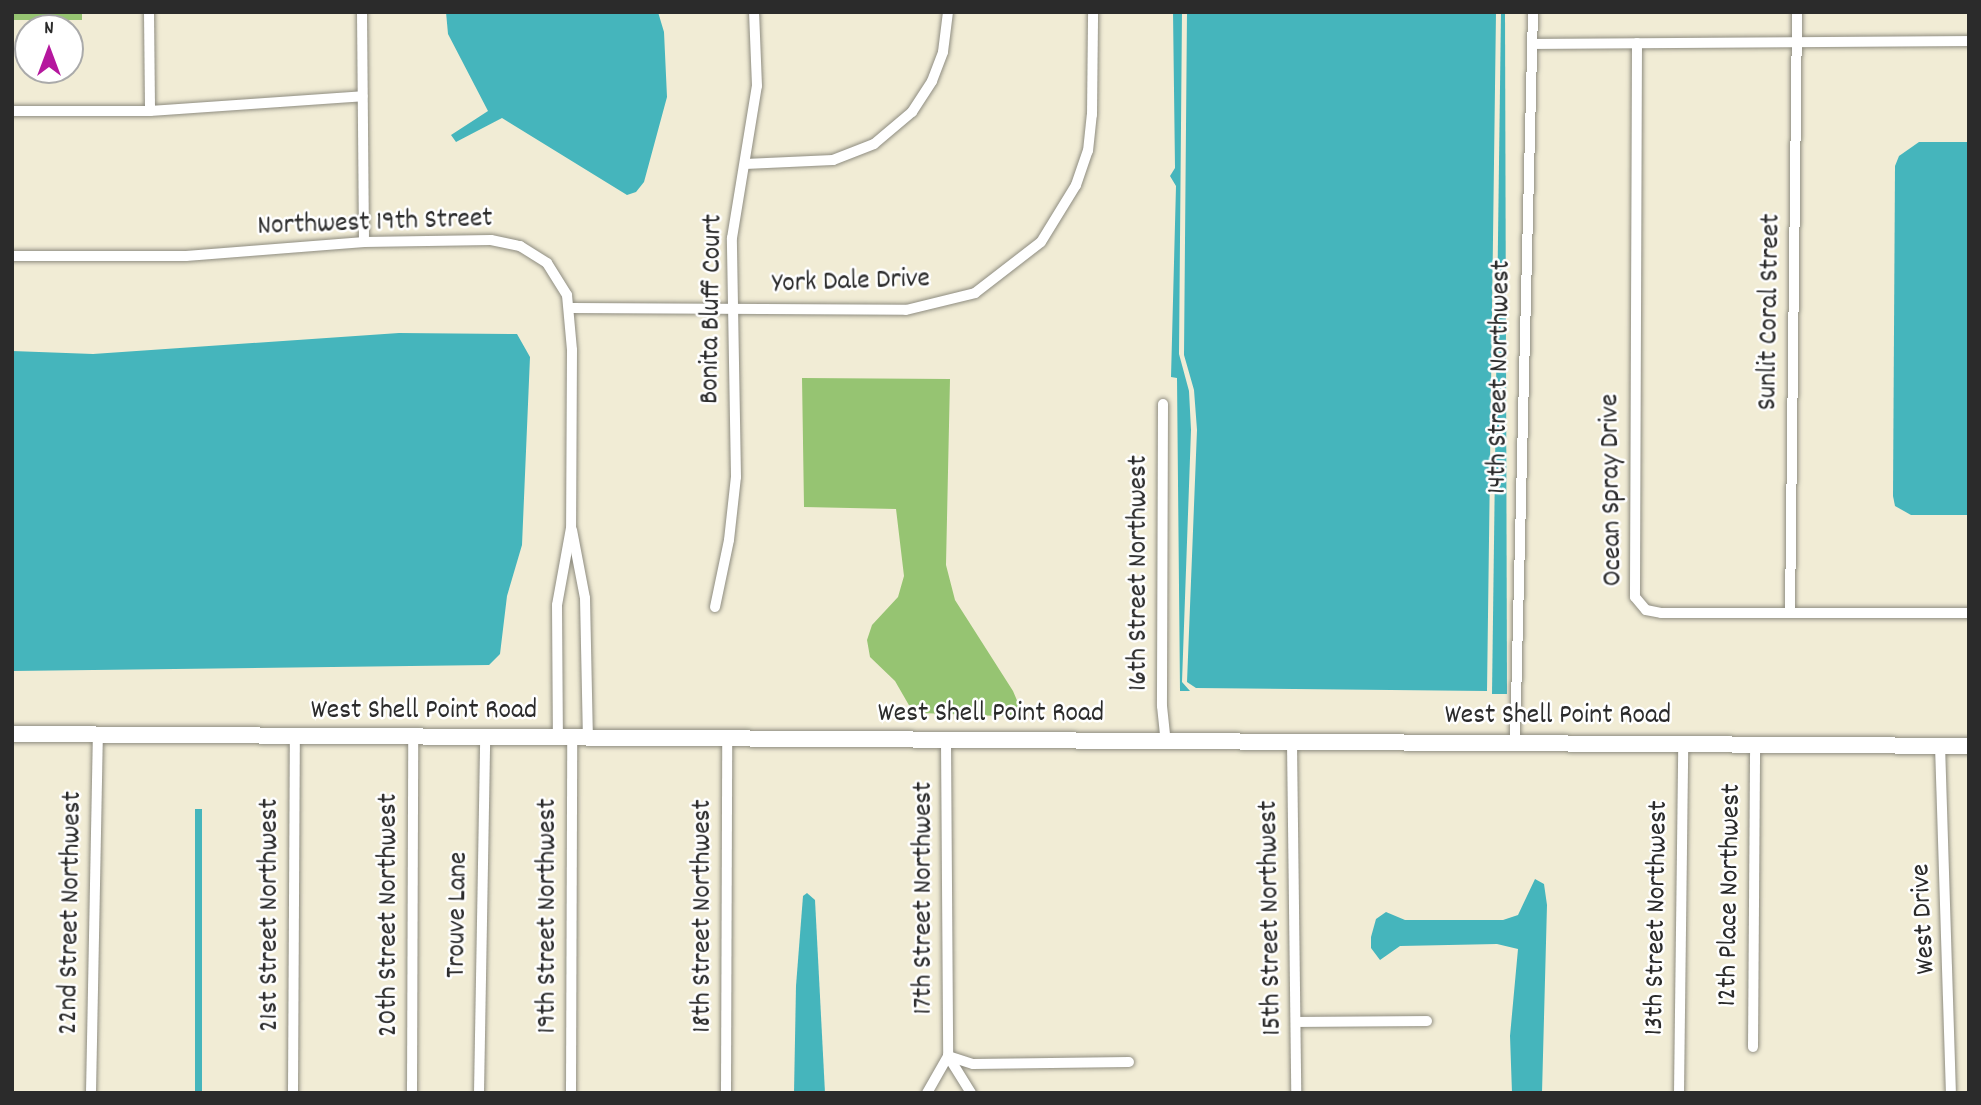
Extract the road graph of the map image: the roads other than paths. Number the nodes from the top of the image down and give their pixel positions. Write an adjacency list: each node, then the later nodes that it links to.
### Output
1 (149, 12): 14 (street)
2 (362, 12): 12 (street)
3 (754, 12): 15 (street, Bonita Bluff Court)
4 (948, 12): 15 (street)
5 (1093, 12): 19 (street, York Dale Drive)
6 (1533, 12): 11 (street, 14th Street Northwest)
7 (1797, 12): 8 (street, Sunlit Coral Street)
8 (1796, 41): 9 (street); 10 (street); 23 (street, Sunlit Coral Street)
9 (1969, 41)
10 (1637, 43): 11 (street); 23 (street, Ocean Spray Drive)
11 (1532, 44): 35 (street, 14th Street Northwest)
12 (362, 96): 14 (street); 16 (street)
13 (12, 111): 14 (street)
14 (150, 111)
15 (745, 164): 19 (street, Bonita Bluff Court)
16 (364, 242): 17 (street, Northwest 19th Street); 18 (street, Northwest 19th Street)
17 (12, 256)
18 (570, 308): 19 (street, York Dale Drive); 21 (street, Northwest 19th Street)
19 (731, 309): 22 (street, Bonita Bluff Court)
20 (1163, 404): 33 (street, 16th Street Northwest)
21 (571, 528): 30 (street, Northwest 19th Street); 30 (street, Northwest 19th Street)
22 (715, 607)
23 (1790, 613): 24 (street, Ocean Spray Drive)
24 (1969, 613)
25 (12, 734): 26 (street, West Shell Point Road)
26 (98, 734): 27 (street, West Shell Point Road); 46 (street, 22nd Street Northwest)
27 (295, 738): 28 (street, West Shell Point Road); 47 (street, 21st Street Northwest)
28 (413, 738): 29 (street, West Shell Point Road); 48 (street, 20th Street Northwest)
29 (485, 738): 30 (street, West Shell Point Road); 49 (street, Trouve Lane)
30 (572, 739): 31 (street, West Shell Point Road); 50 (street, 19th Street Northwest)
31 (727, 739): 32 (street, West Shell Point Road); 51 (street, 18th Street Northwest)
32 (946, 741): 33 (street, West Shell Point Road); 43 (street, 17th Street Northwest)
33 (1167, 742): 34 (street, West Shell Point Road)
34 (1292, 743): 35 (street, West Shell Point Road); 41 (street, 15th Street Northwest)
35 (1515, 743): 36 (street, West Shell Point Road)
36 (1683, 744): 37 (street, West Shell Point Road); 55 (street, 13th Street Northwest)
37 (1755, 744): 38 (street, West Shell Point Road); 42 (street, 12th Place Northwest)
38 (1940, 745): 39 (street, West Shell Point Road); 45 (street, West Drive)
39 (1969, 746)
40 (1427, 1021): 41 (street)
41 (1297, 1022): 54 (street, 15th Street Northwest)
42 (1753, 1047)
43 (948, 1056): 44 (street); 52 (street); 53 (street)
44 (1129, 1062)
45 (1951, 1091)
46 (92, 1093)
47 (293, 1093)
48 (412, 1093)
49 (479, 1093)
50 (571, 1093)
51 (726, 1093)
52 (927, 1093)
53 (971, 1093)
54 (1296, 1093)
55 (1679, 1093)

